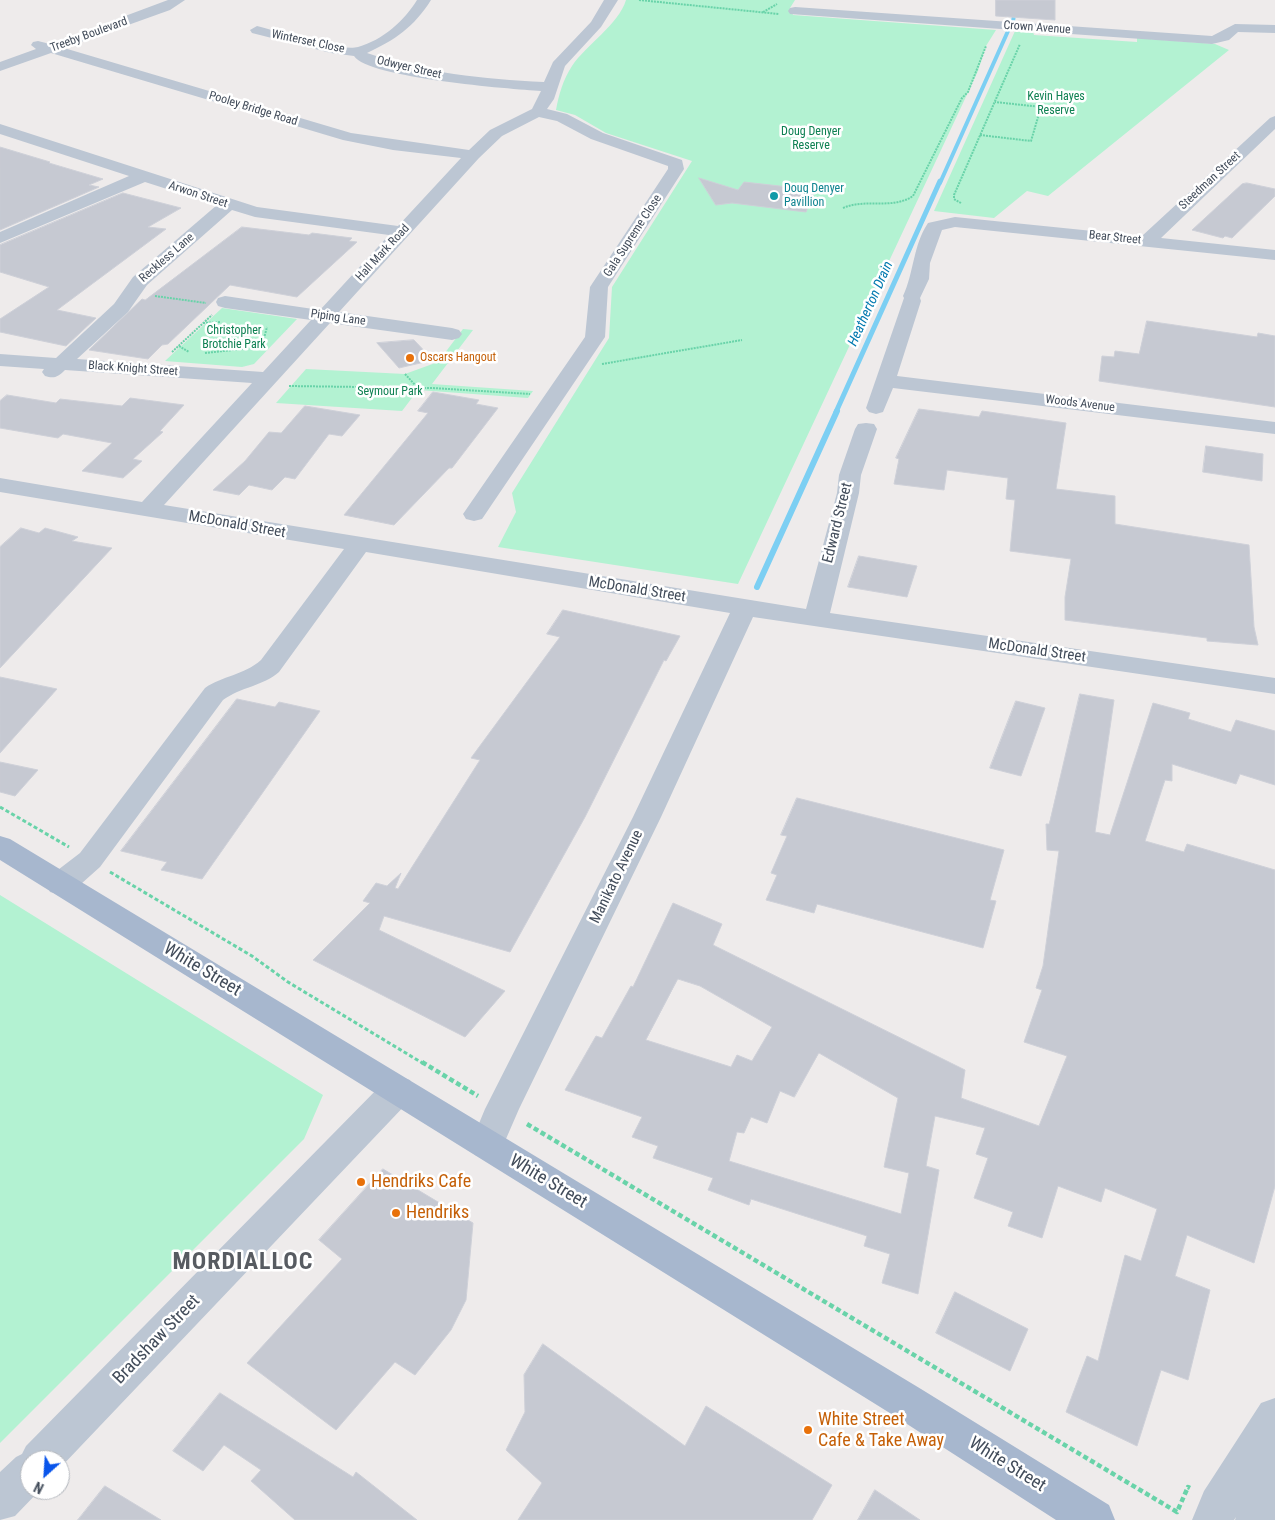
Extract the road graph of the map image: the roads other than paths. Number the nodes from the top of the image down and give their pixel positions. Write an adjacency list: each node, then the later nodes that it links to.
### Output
1 (163, 0): 8 (street, Treeby Boulevard)
2 (178, 0): 8 (street, Treeby Boulevard)
3 (424, 0): 9 (street, Odwyer Street)
4 (611, 0): 12 (street)
5 (795, 11): 6 (street, Crown Avenue)
6 (1275, 29)
7 (257, 30): 9 (street, Winterset Close)
8 (44, 47): 10 (street, Treeby Boulevard); 11 (street, Treeby Boulevard); 16 (street, Pooley Bridge Road)
9 (359, 52): 12 (street, Odwyer Street)
10 (0, 59)
11 (0, 67)
12 (548, 87): 13 (street)
13 (537, 112): 16 (street, Hall Mark Road); 36 (street, Gala Supreme Close)
14 (1275, 121): 21 (street, Steedman Street)
15 (0, 129): 17 (street, Arwon Street)
16 (472, 155): 19 (street, Hall Mark Road)
17 (144, 176): 18 (street, Arwon Street); 20 (street)
18 (228, 205): 19 (street, Arwon Street); 27 (street, Reckless Lane)
19 (403, 232): 24 (street, Hall Mark Road)
20 (0, 238)
21 (1146, 242): 22 (street, Bear Street); 29 (street, Bear Street)
22 (1275, 255)
23 (223, 304): 24 (street, Piping Lane)
24 (325, 316): 25 (street, Piping Lane); 30 (street, Hall Mark Road)
25 (452, 334)
26 (0, 360): 27 (street, Black Knight Street)
27 (53, 371): 28 (street, Black Knight Street); 30 (street, Black Knight Street); 30 (street, Black Knight Street)
28 (0, 376)
29 (885, 381): 31 (street); 32 (street, Woods Avenue)
30 (259, 386): 35 (street, Hall Mark Road)
31 (876, 408)
32 (1275, 428)
33 (866, 429): 39 (street, Edward Street)
34 (0, 484): 35 (street, McDonald Street)
35 (147, 510): 37 (street, McDonald Street)
36 (474, 514)
37 (359, 545): 38 (street, McDonald Street); 42 (street)
38 (744, 608): 39 (street, McDonald Street); 44 (street, Manikato Avenue)
39 (816, 618): 40 (street, McDonald Street)
40 (1275, 686)
41 (0, 846): 42 (main road, White Street)
42 (61, 884): 43 (main road, White Street)
43 (398, 1090): 44 (main road, White Street); 47 (street, Bradshaw Street)
44 (487, 1145): 51 (main road, White Street)
45 (1275, 1417): 50 (street)
46 (1275, 1432): 52 (street)
47 (50, 1450)
48 (20, 1481): 49 (street)
49 (0, 1501)
50 (1216, 1513)
51 (1094, 1520)
52 (1256, 1520)

